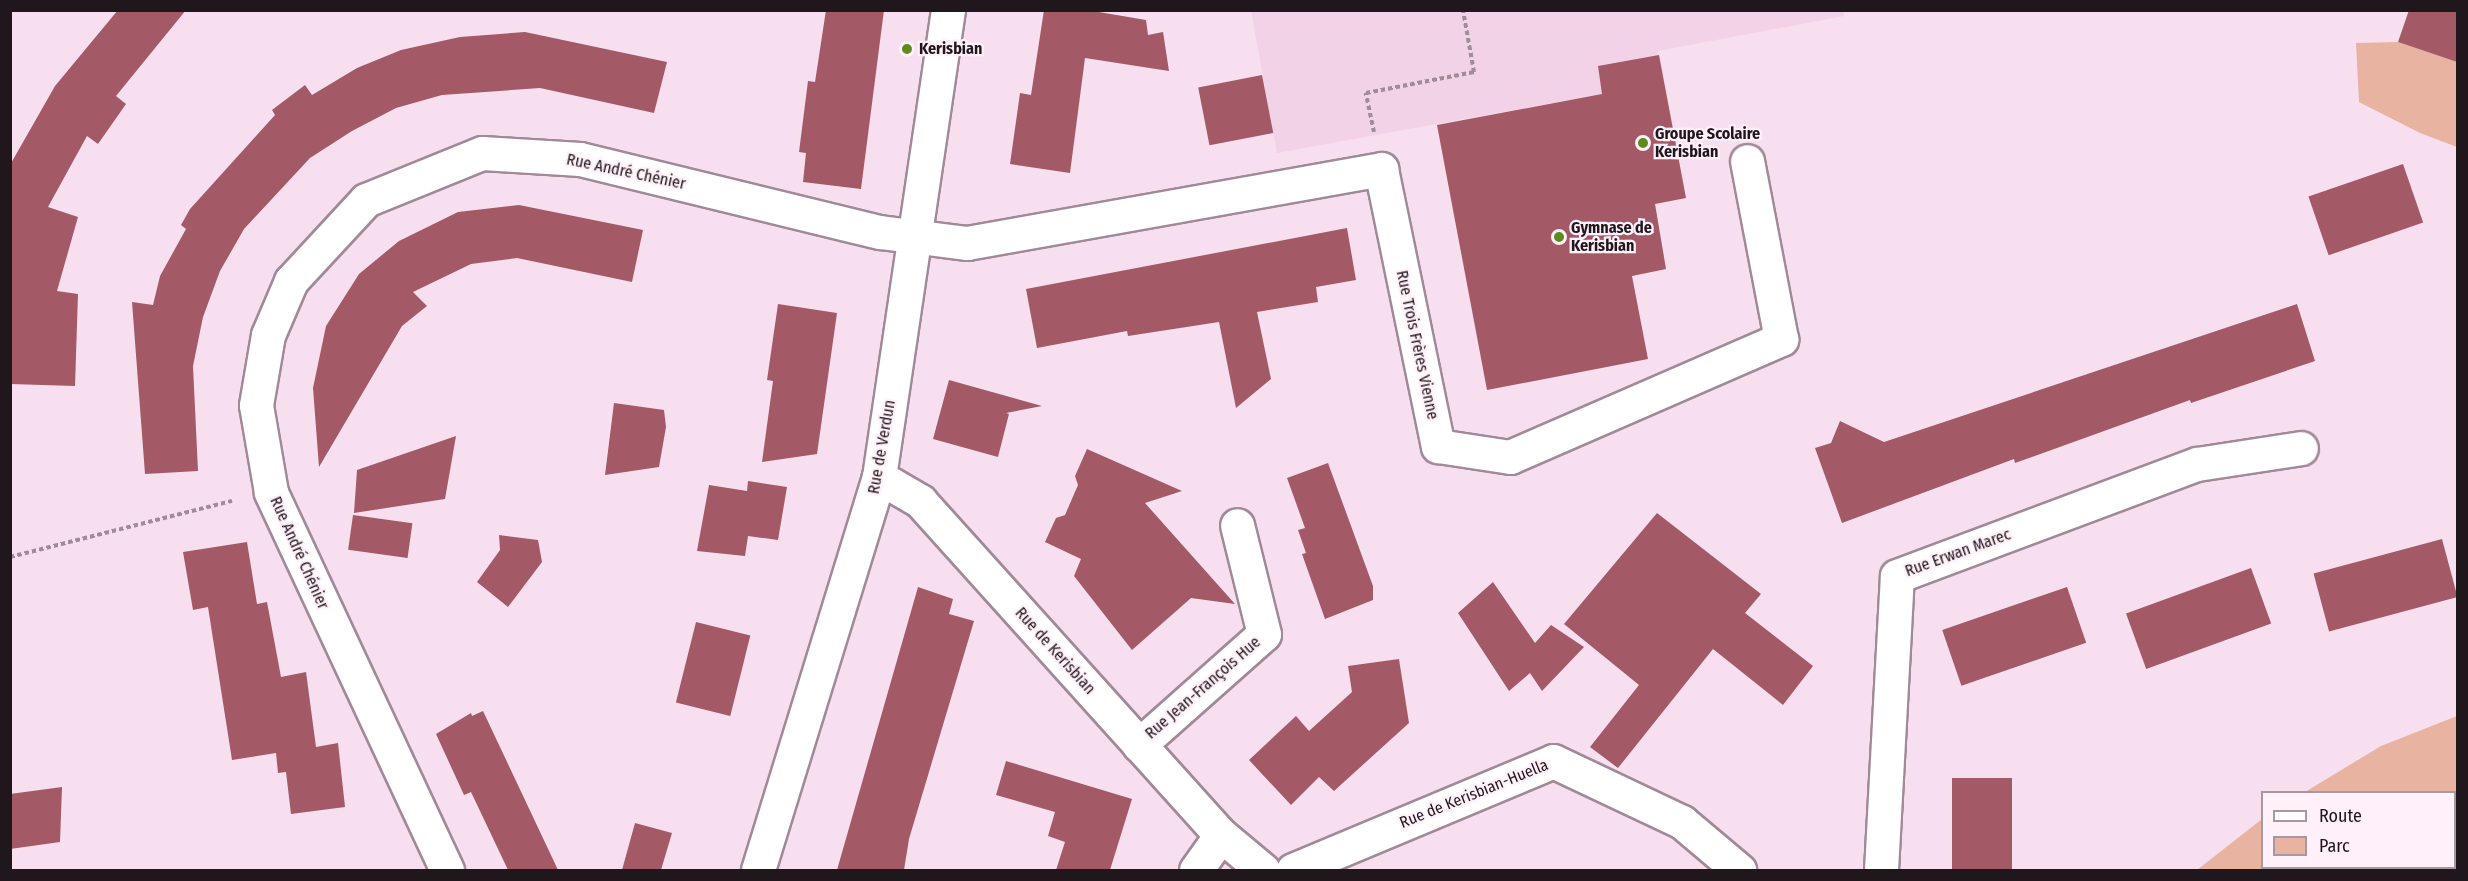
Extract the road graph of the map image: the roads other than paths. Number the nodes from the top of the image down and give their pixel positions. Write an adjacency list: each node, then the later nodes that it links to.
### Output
1 (948, 10): 3 (street, Rue de Verdun)
2 (1748, 161): 3 (street, Rue Trois Frères Vienne)
3 (914, 236): 5 (street, Rue de Verdun); 9 (street, Rue André Chénier)
4 (2301, 447): 15 (street, Rue Erwan Marec)
5 (879, 477): 7 (street, Rue de Kerisbian); 10 (street, Rue de Verdun)
6 (1237, 525): 7 (street, Rue Jean-François Hue)
7 (1139, 745): 8 (street, Rue de Kerisbian)
8 (1221, 835): 11 (street); 12 (street, Rue de Kerisbian)
9 (447, 870)
10 (758, 870)
11 (1196, 870)
12 (1263, 870)
13 (1293, 870): 14 (street, Rue de Kerisbian-Huella)
14 (1739, 870)
15 (1881, 870)

